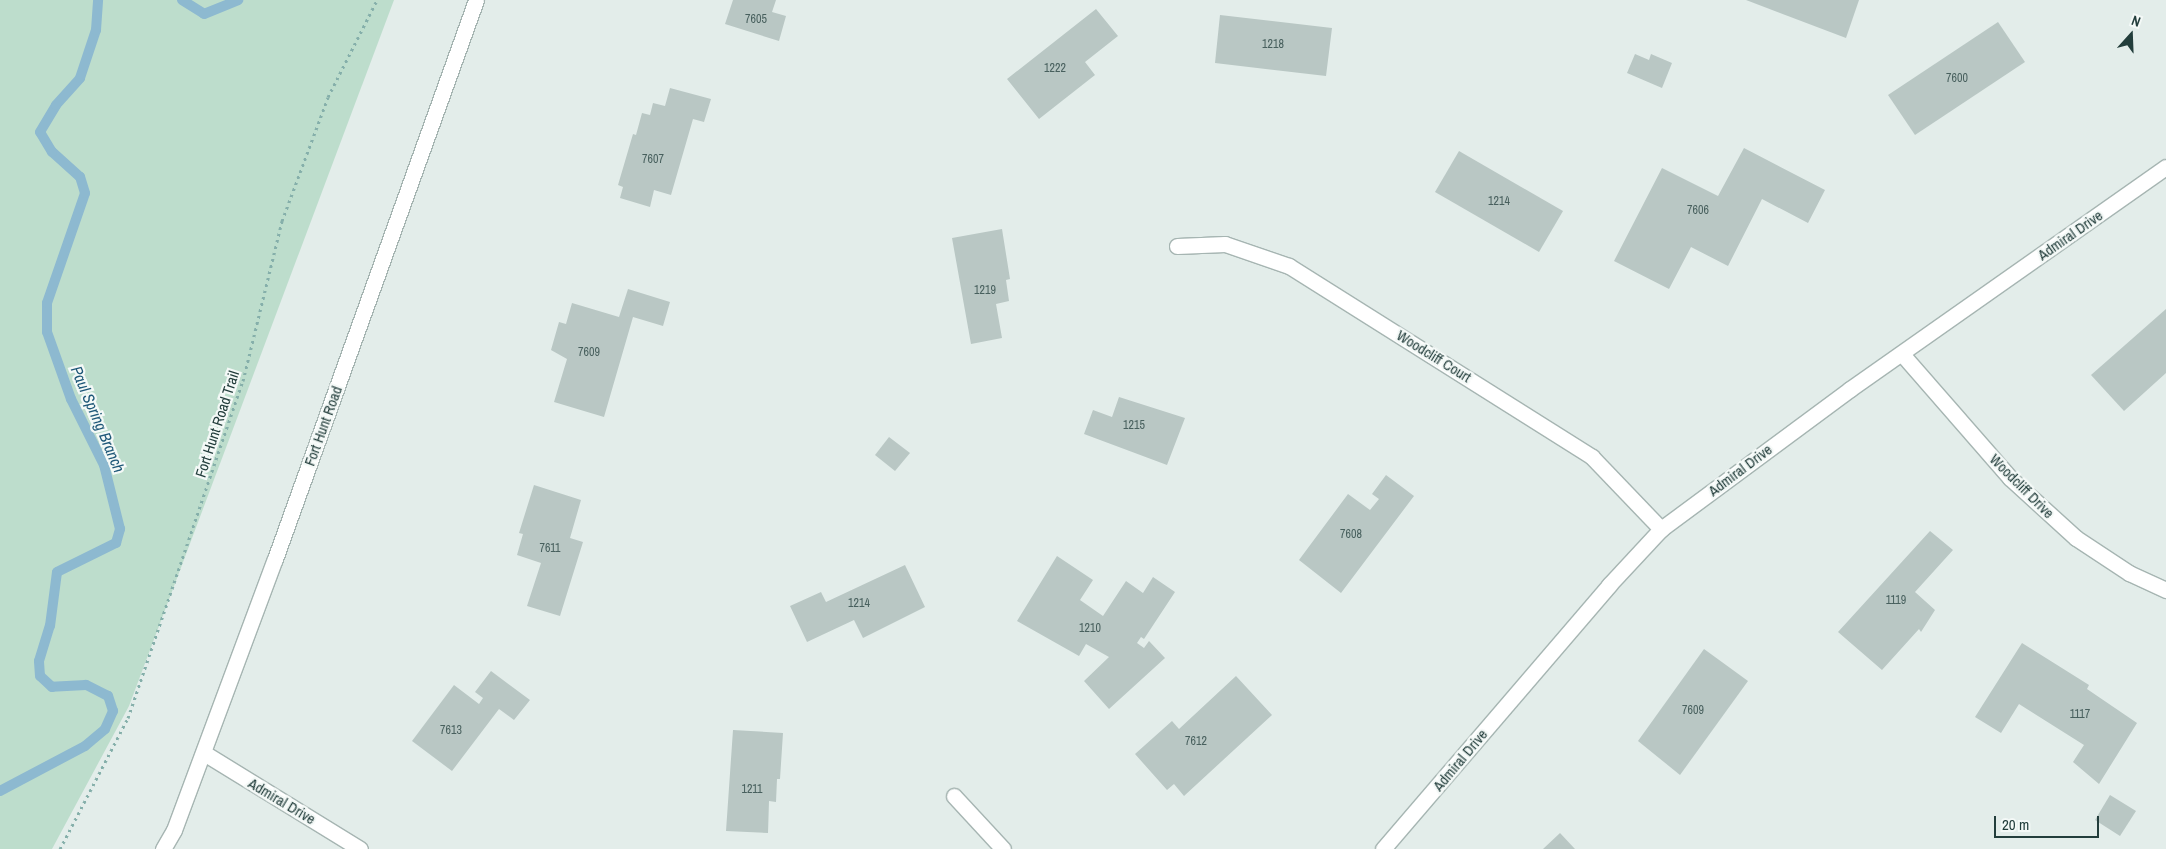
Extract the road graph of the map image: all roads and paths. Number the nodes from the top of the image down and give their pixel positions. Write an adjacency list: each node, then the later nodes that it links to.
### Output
1 (377, 0): 10 (path, Fort Hunt Road Trail)
2 (476, 0): 8 (street, Fort Hunt Road)
3 (2166, 167): 5 (street, Admiral Drive)
4 (1177, 246): 6 (street, Woodcliff Court)
5 (1902, 354): 6 (street, Admiral Drive); 7 (street, Woodcliff Drive)
6 (1661, 529): 14 (street, Admiral Drive)
7 (2166, 590)
8 (204, 753): 11 (street, Fort Hunt Road); 12 (street, Admiral Drive)
9 (954, 796): 13 (street)
10 (60, 849)
11 (163, 849)
12 (360, 849)
13 (1003, 849)
14 (1383, 849)

